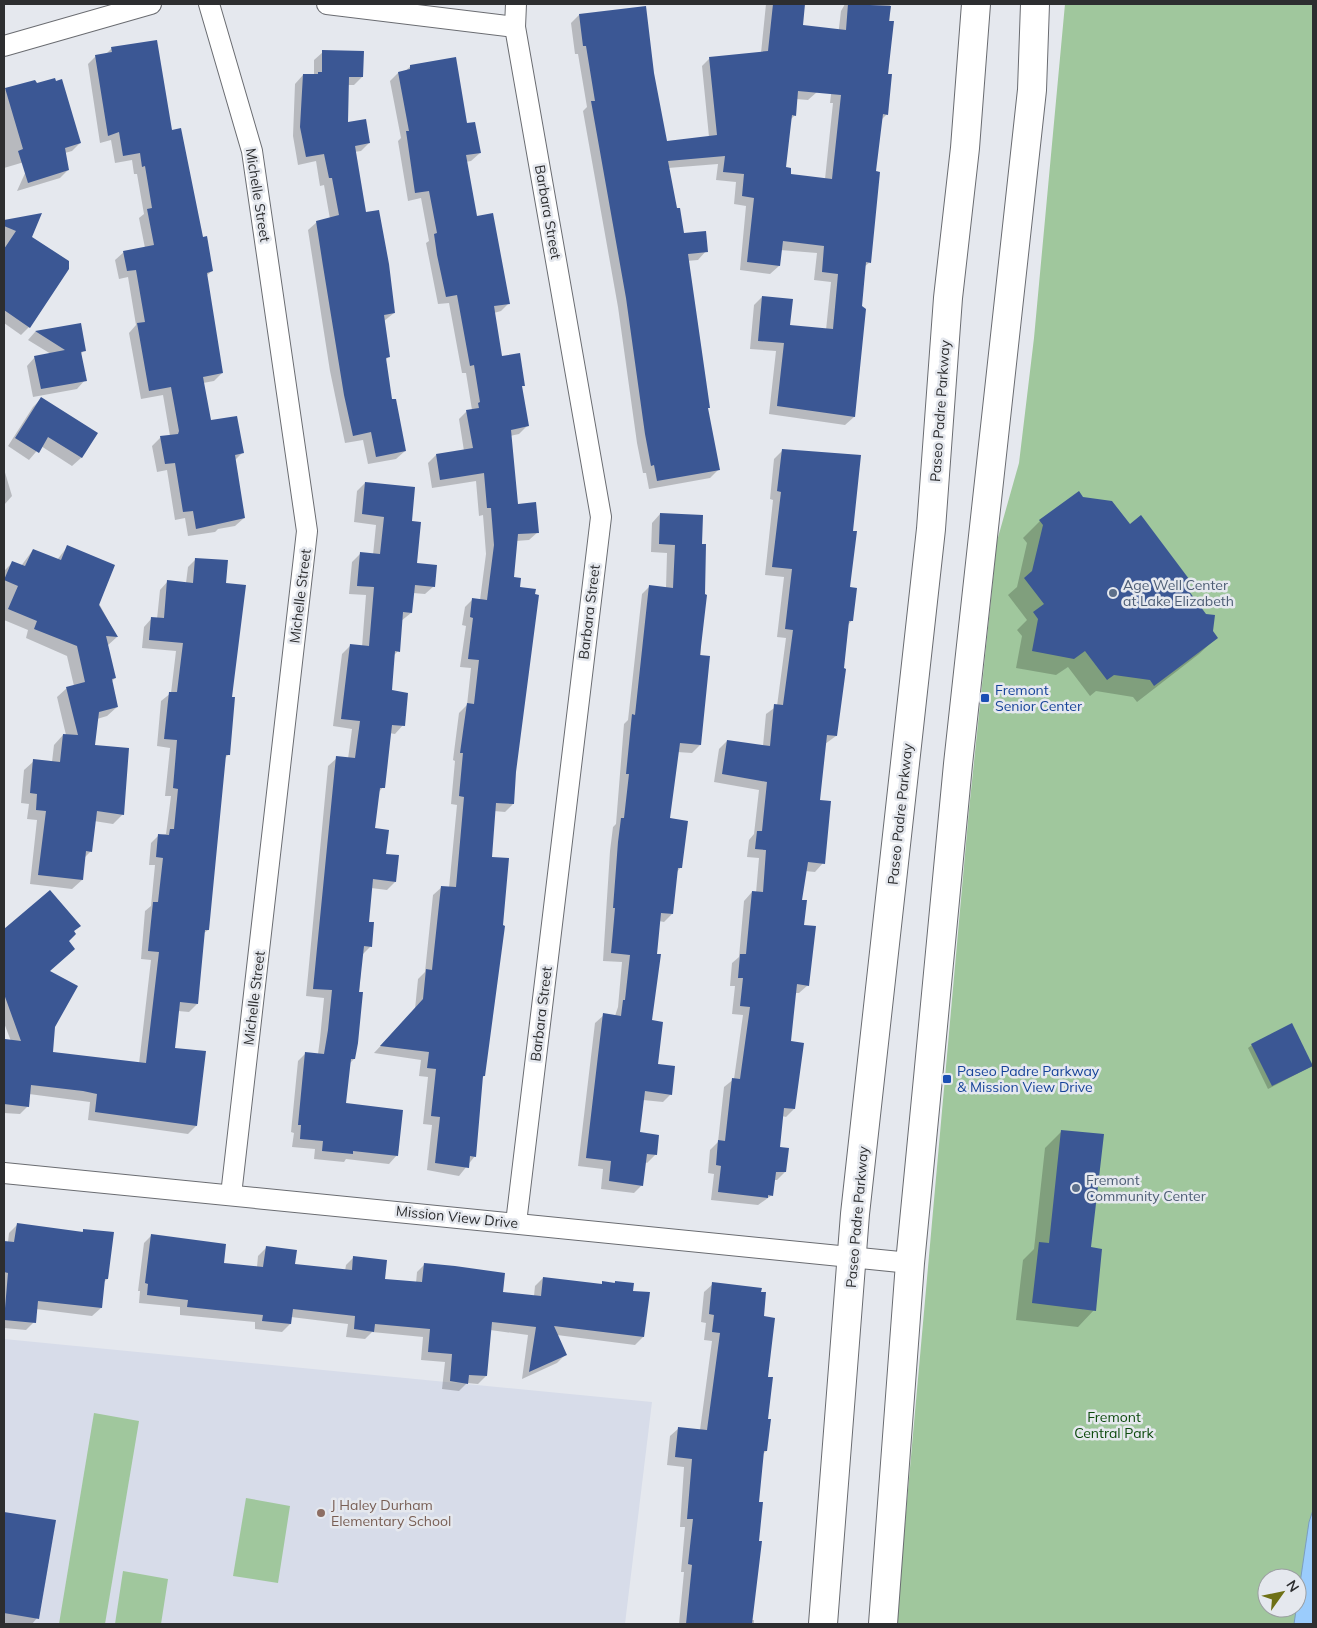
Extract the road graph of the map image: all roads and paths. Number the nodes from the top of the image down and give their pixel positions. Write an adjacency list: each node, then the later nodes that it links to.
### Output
1 (151, 4): 8 (street)
2 (209, 4): 10 (street, Michelle Street)
3 (327, 4): 7 (street)
4 (516, 4): 7 (street, Barbara Street)
5 (976, 4): 12 (main road, Paseo Padre Parkway)
6 (1035, 4): 13 (main road)
7 (516, 27): 11 (street, Barbara Street)
8 (4, 46)
9 (4, 1173): 10 (street, Mission View Drive)
10 (231, 1195): 11 (street, Mission View Drive)
11 (516, 1223): 12 (street, Mission View Drive)
12 (852, 1257): 13 (street, Mission View Drive); 14 (main road, Paseo Padre Parkway)
13 (910, 1263): 15 (main road)
14 (823, 1624)
15 (883, 1624)

